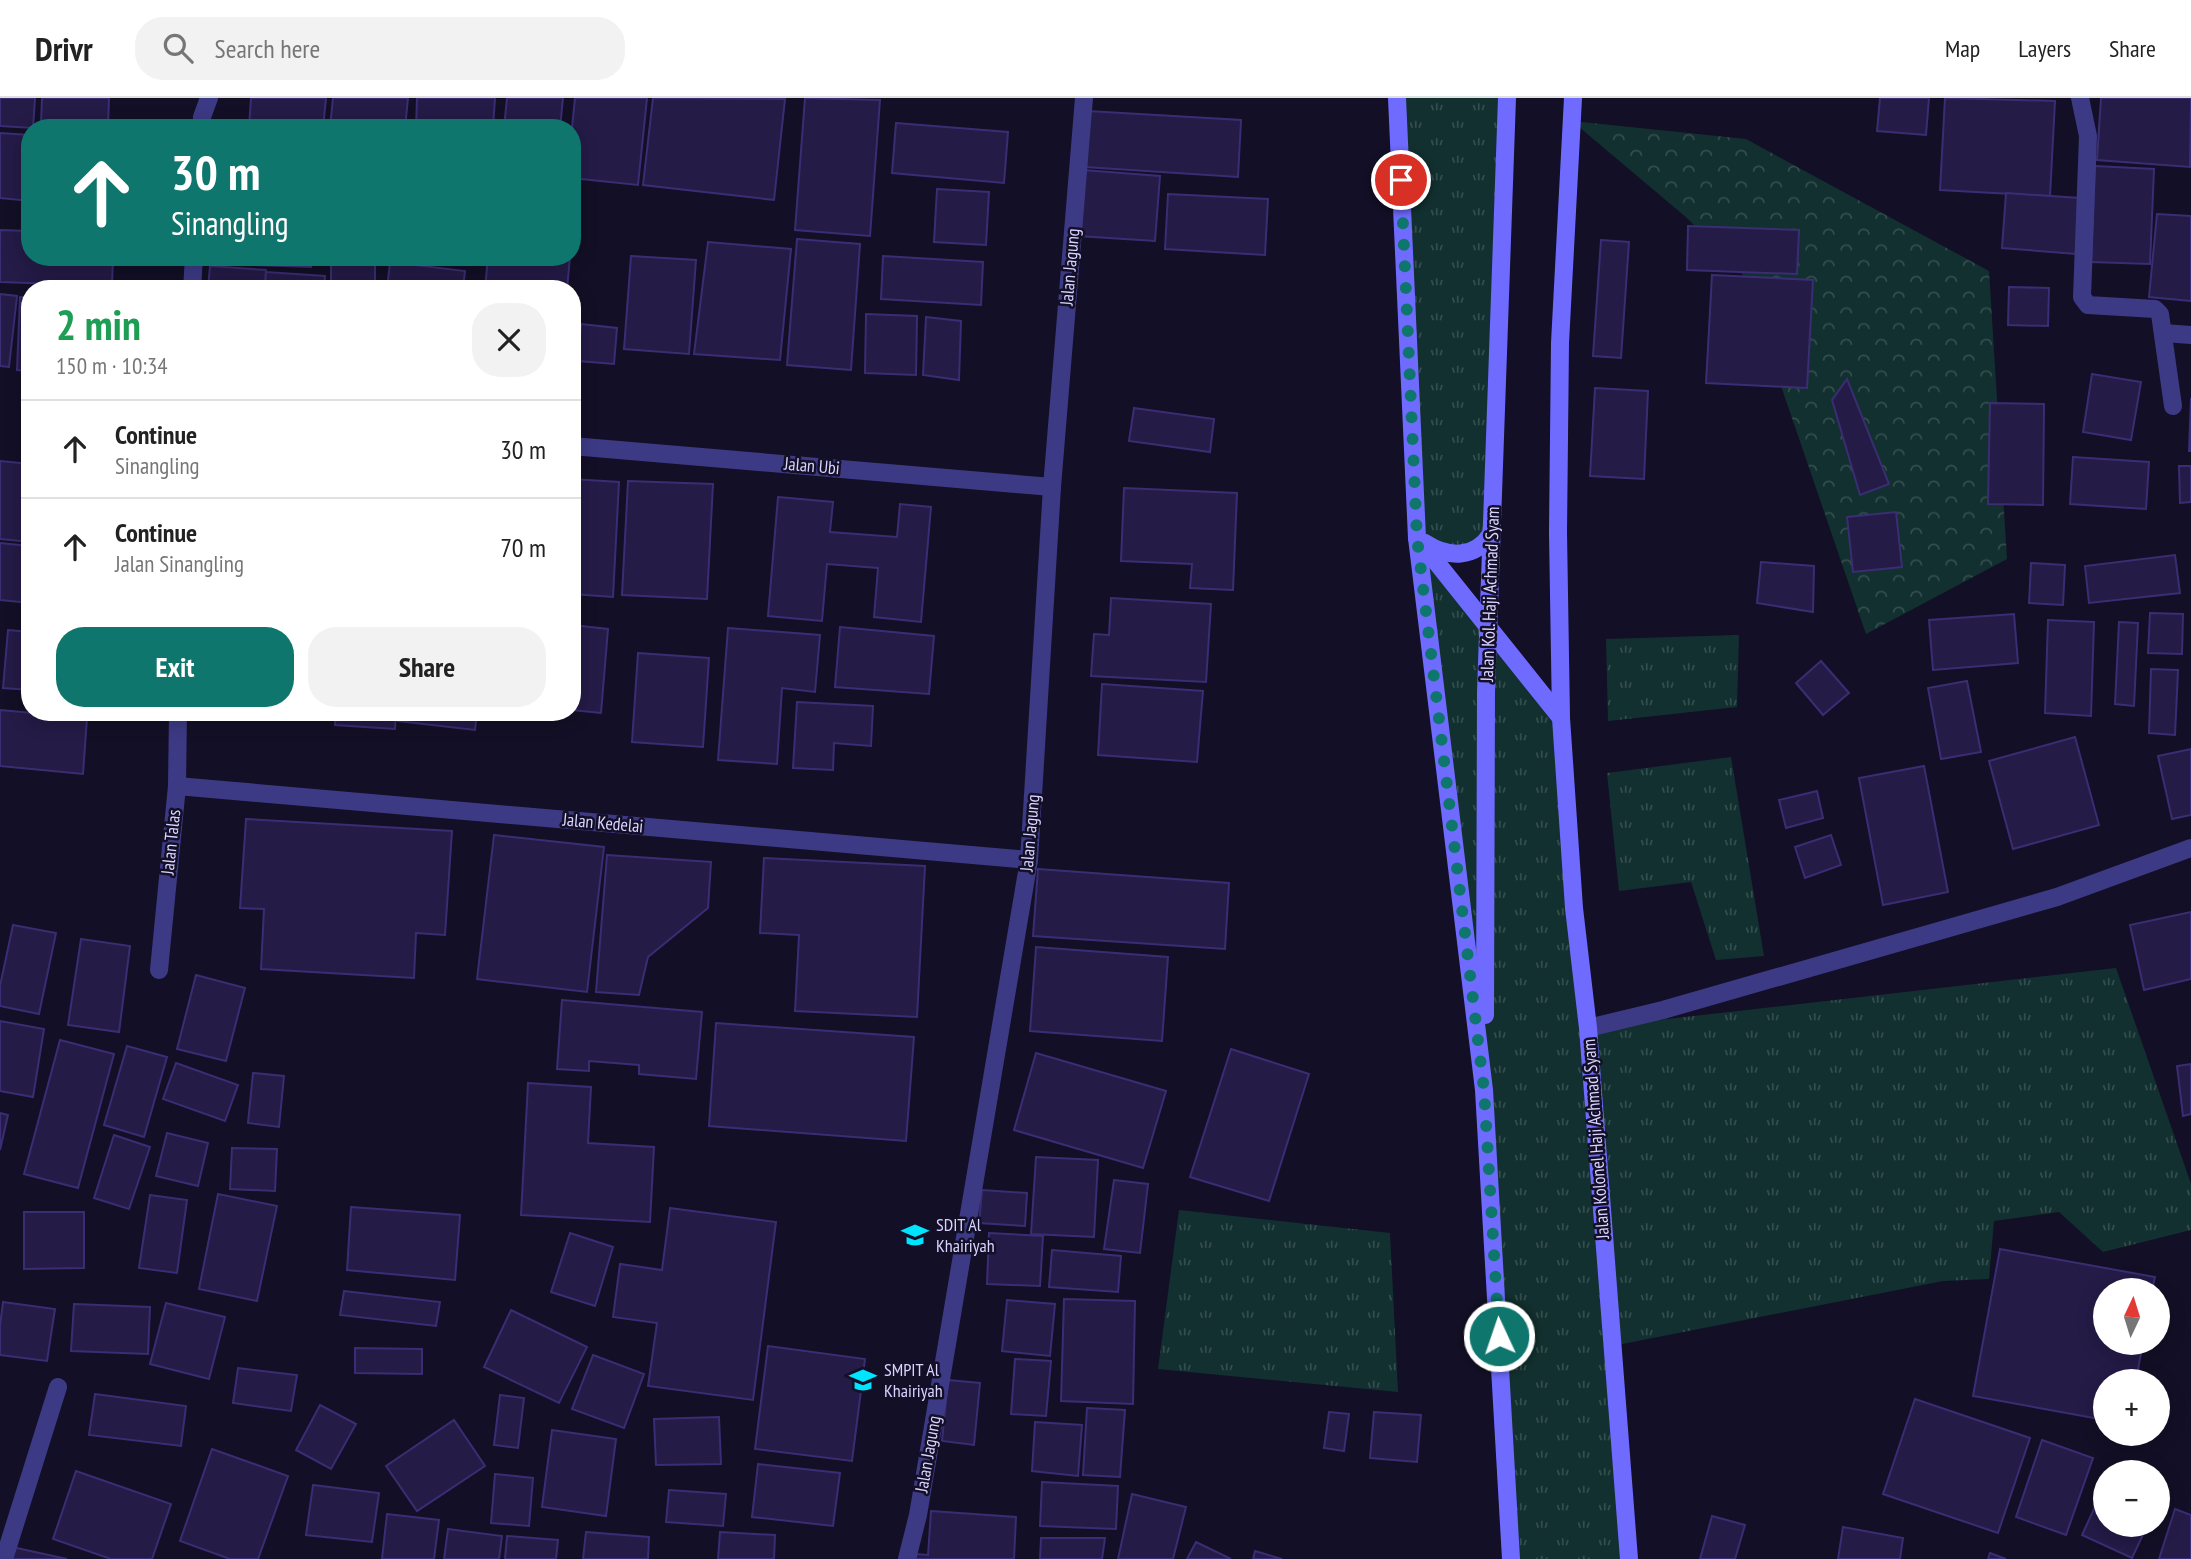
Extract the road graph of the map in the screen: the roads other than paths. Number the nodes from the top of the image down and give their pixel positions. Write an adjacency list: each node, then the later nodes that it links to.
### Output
1 (209, 98): 7 (street)
2 (1084, 98): 12 (street, Jalan Jagung)
3 (1397, 98): 14 (main road)
4 (1507, 98): 13 (main road, Jalan Kol. Haji Achmad Syam)
5 (1573, 98): 16 (main road)
6 (2080, 98): 8 (street)
7 (202, 119)
8 (2164, 333): 9 (street); 10 (street)
9 (2191, 335)
10 (2174, 406)
11 (581, 447): 12 (street, Jalan Ubi)
12 (1052, 487): 20 (street, Jalan Jagung)
13 (1491, 534): 14 (main road); 15 (main road, Jalan Kol. Haji Achmad Syam)
14 (1417, 538): 15 (main road); 23 (main road)
15 (1489, 628): 16 (main road); 23 (main road, Jalan Kol. Haji Achmad Syam)
16 (1561, 718): 22 (main road, Jalan Kolonel Haji Achmad Syam)
17 (178, 721): 18 (street, Jalan Talas)
18 (177, 786): 20 (street, Jalan Kedelai); 21 (street, Jalan Talas)
19 (2191, 848): 22 (street)
20 (1030, 860): 26 (street, Jalan Jagung)
21 (159, 970)
22 (1588, 1028): 28 (main road, Jalan Kolonel Haji Achmad Syam)
23 (1484, 1090): 27 (main road)
24 (58, 1387): 25 (street)
25 (4, 1559)
26 (907, 1559)
27 (1511, 1559)
28 (1629, 1559)

